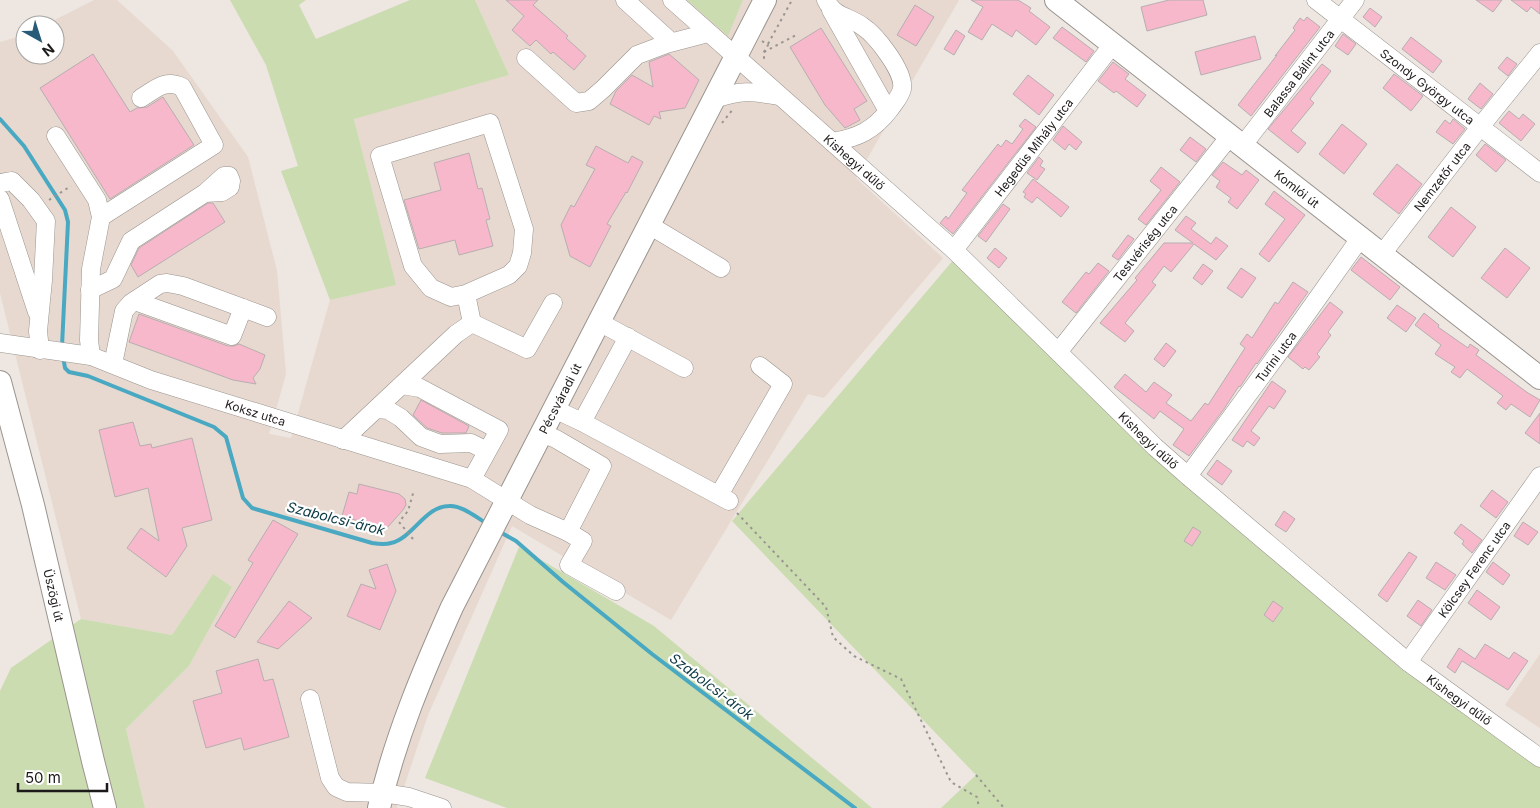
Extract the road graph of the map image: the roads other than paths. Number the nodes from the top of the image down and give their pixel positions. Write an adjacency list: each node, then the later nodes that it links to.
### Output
1 (624, 0): 10 (street)
2 (672, 0): 9 (street, Kishegyi dűlő)
3 (765, 0): 14 (main road, Pécsváradi út)
4 (1056, 0): 11 (main road, Komlói út)
5 (1316, 0): 8 (street, Szondy György utca)
6 (1355, 0): 8 (street, Balassa Bálint utca)
7 (828, 5): 18 (street); 18 (street)
8 (1340, 18): 19 (street, Szondy György utca); 21 (street, Balassa Bálint utca)
9 (708, 33): 10 (street); 14 (street, Kishegyi dűlő)
10 (671, 42): 13 (street)
11 (1113, 44): 21 (main road, Komlói út); 30 (street, Hegedüs Mihály utca)
12 (1540, 53): 19 (street, Nemzetőr utca)
13 (526, 58)
14 (735, 58): 15 (street, Kishegyi dűlő); 17 (main road, Pécsváradi út)
15 (779, 96): 17 (street); 22 (street, Kishegyi dűlő)
16 (141, 98): 27 (street)
17 (714, 99): 28 (main road, Pécsváradi út)
18 (888, 111): 22 (street)
19 (1480, 127): 23 (street, Szondy György utca); 31 (street, Nemzetőr utca)
20 (56, 136): 27 (street)
21 (1237, 141): 29 (main road, Komlói út); 44 (street, Testvériség utca)
22 (832, 142): 30 (street, Kishegyi dűlő)
23 (1540, 173)
24 (0, 183): 39 (street)
25 (205, 193): 33 (street)
26 (0, 199): 39 (street)
27 (101, 217): 33 (street)
28 (649, 225): 32 (street); 40 (main road, Pécsváradi út)
29 (1361, 237): 31 (main road, Komlói út); 59 (street, Turini utca)
30 (954, 250): 44 (street, Kishegyi dűlő)
31 (1382, 254): 50 (main road, Komlói út)
32 (721, 268)
33 (90, 290): 46 (street)
34 (466, 294): 34 (street); 41 (street)
35 (135, 301): 37 (street); 37 (street); 47 (street)
36 (553, 303): 41 (street)
37 (243, 308): 38 (street)
38 (267, 317)
39 (39, 318): 45 (street)
40 (599, 322): 42 (street); 54 (main road, Pécsváradi út)
41 (472, 323): 52 (street)
42 (628, 337): 49 (street); 55 (street)
43 (0, 344): 45 (street, Koksz utca)
44 (1059, 350): 59 (street, Kishegyi dűlő)
45 (48, 351): 46 (street, Koksz utca)
46 (91, 356): 47 (street, Koksz utca)
47 (113, 364): 57 (street, Koksz utca)
48 (760, 366): 55 (street)
49 (684, 368)
50 (1540, 378)
51 (0, 382): 69 (main road, Üszögi út)
52 (402, 385): 53 (street); 58 (street)
53 (376, 409): 57 (street); 58 (street)
54 (554, 409): 55 (street); 56 (main road, Pécsváradi út)
55 (582, 422)
56 (542, 433): 62 (main road, Pécsváradi út); 63 (street)
57 (343, 440): 61 (street, Koksz utca)
58 (487, 451): 61 (street)
59 (1188, 476): 65 (street, Kishegyi dűlő)
60 (1540, 476): 65 (street, Kölcsey Ferenc utca)
61 (472, 479): 62 (street, Koksz utca)
62 (507, 500): 63 (street, Koksz utca); 68 (main road, Pécsváradi út)
63 (568, 532): 64 (street)
64 (616, 591)
65 (1408, 662): 67 (street, Kishegyi dűlő)
66 (310, 699): 68 (street)
67 (1540, 758)
68 (381, 800): 70 (street)
69 (105, 808)
70 (442, 808)

